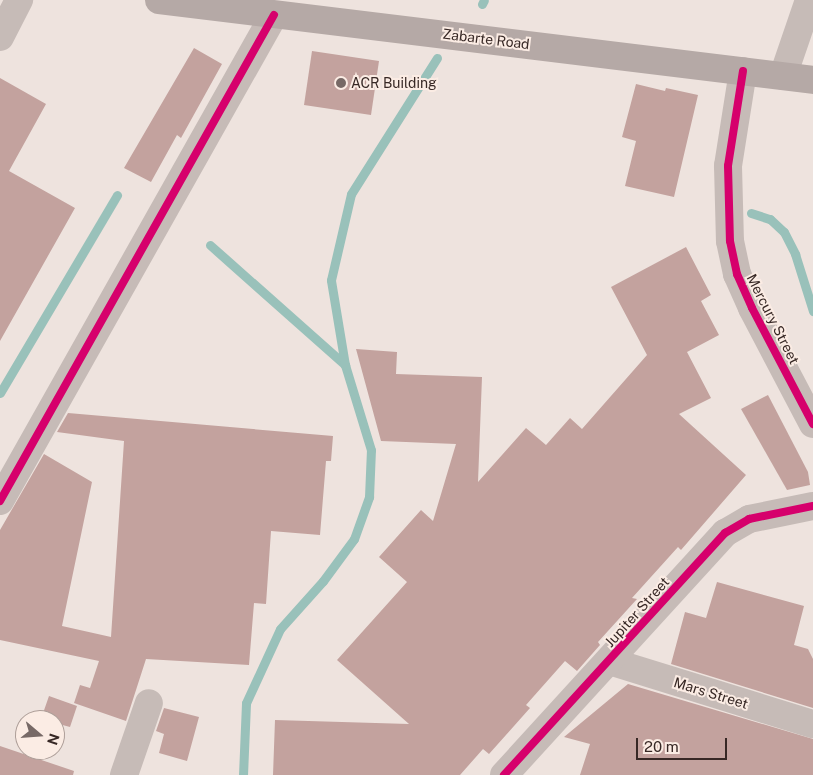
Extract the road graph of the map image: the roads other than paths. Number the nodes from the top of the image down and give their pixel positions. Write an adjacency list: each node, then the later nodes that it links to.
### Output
1 (19, 0): 6 (street)
2 (159, 0): 4 (main road, Zabarte Road)
3 (809, 0): 8 (street)
4 (195, 2): 5 (main road, Zabarte Road)
5 (274, 15): 7 (main road, Zabarte Road); 11 (street)
6 (0, 37)
7 (743, 71): 8 (main road, Zabarte Road); 10 (street, Mercury Street)
8 (783, 76): 9 (main road, Zabarte Road)
9 (813, 80)
10 (813, 424)
11 (0, 501)
12 (813, 506): 13 (street, Jupiter Street)
13 (609, 661): 15 (street, Mars Street); 17 (street, Jupiter Street)
14 (149, 703): 16 (street)
15 (813, 724)
16 (124, 775)
17 (504, 775)

